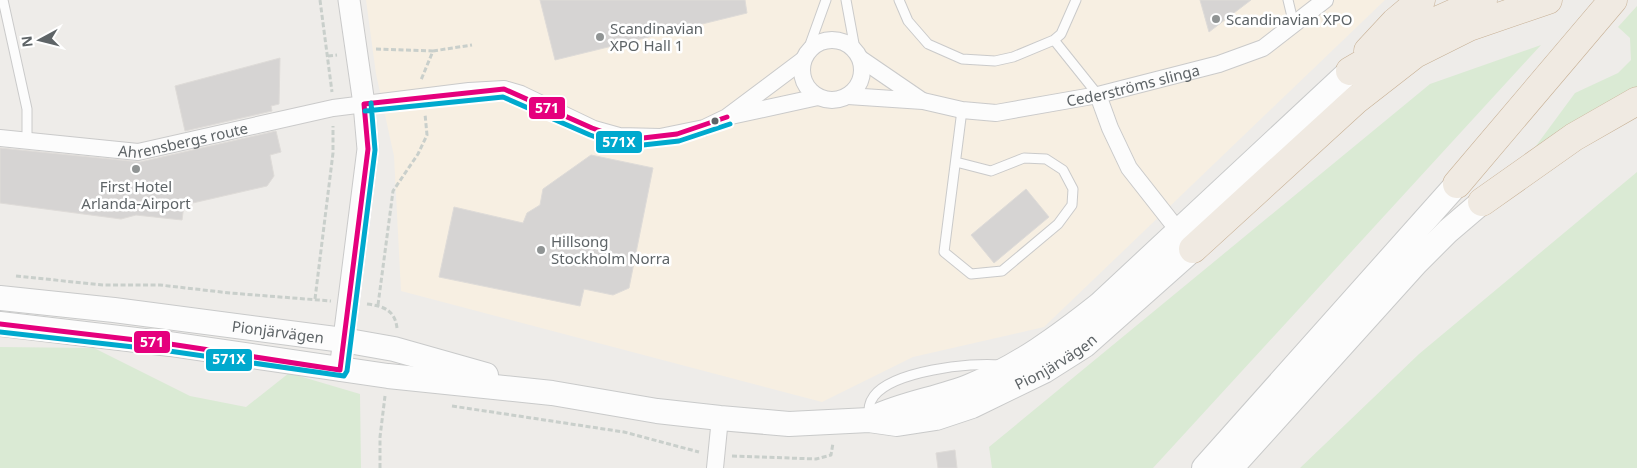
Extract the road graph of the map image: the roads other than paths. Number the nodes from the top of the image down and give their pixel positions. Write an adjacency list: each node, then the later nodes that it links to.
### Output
1 (3, 0): 27 (lane)
2 (349, 0): 23 (street)
3 (826, 0): 16 (lane)
4 (846, 0): 15 (lane)
5 (898, 0): 14 (lane)
6 (1076, 0): 14 (lane)
7 (1288, 0): 13 (lane)
8 (1325, 0): 13 (street, Cederströms slinga)
9 (1421, 0): 17 (highway)
10 (1483, 0): 17 (highway)
11 (1548, 0): 31 (highway)
12 (1613, 0): 29 (highway)
13 (1294, 25): 18 (street, Cederströms slinga)
14 (1054, 40): 18 (lane)
15 (858, 54): 16 (street, Cederströms slinga); 19 (street); 21 (street, Cederströms slinga)
16 (806, 55): 20 (street); 25 (street, Cederströms slinga)
17 (1350, 70): 31 (main road, Pionjärvägen)
18 (1098, 95): 24 (street, Cederströms slinga); 31 (street)
19 (848, 96): 20 (street, Cederströms slinga); 21 (street, Cederströms slinga)
20 (818, 97): 25 (street, Cederströms slinga)
21 (923, 101): 24 (street, Cederströms slinga)
22 (1637, 101): 30 (highway)
23 (364, 104): 25 (street, Cederströms slinga); 27 (street, Ahrensbergs route); 34 (street)
24 (962, 110): 28 (lane)
25 (727, 117)
26 (0, 138): 27 (street, Ahrensbergs route)
27 (27, 142)
28 (956, 162): 28 (lane)
29 (1457, 184): 40 (main road)
30 (1482, 202): 41 (main road)
31 (1186, 241): 38 (main road, Pionjärvägen); 38 (main road, Pionjärvägen)
32 (0, 298): 34 (main road, Pionjärvägen)
33 (0, 324): 35 (main road, Pionjärvägen)
34 (343, 340): 35 (street); 36 (main road, Pionjärvägen)
35 (340, 370): 36 (main road, Pionjärvägen)
36 (552, 393): 37 (main road, Pionjärvägen)
37 (720, 418): 38 (main road, Pionjärvägen); 39 (street)
38 (869, 420)
39 (716, 461)
40 (1204, 468)
41 (1231, 468)

